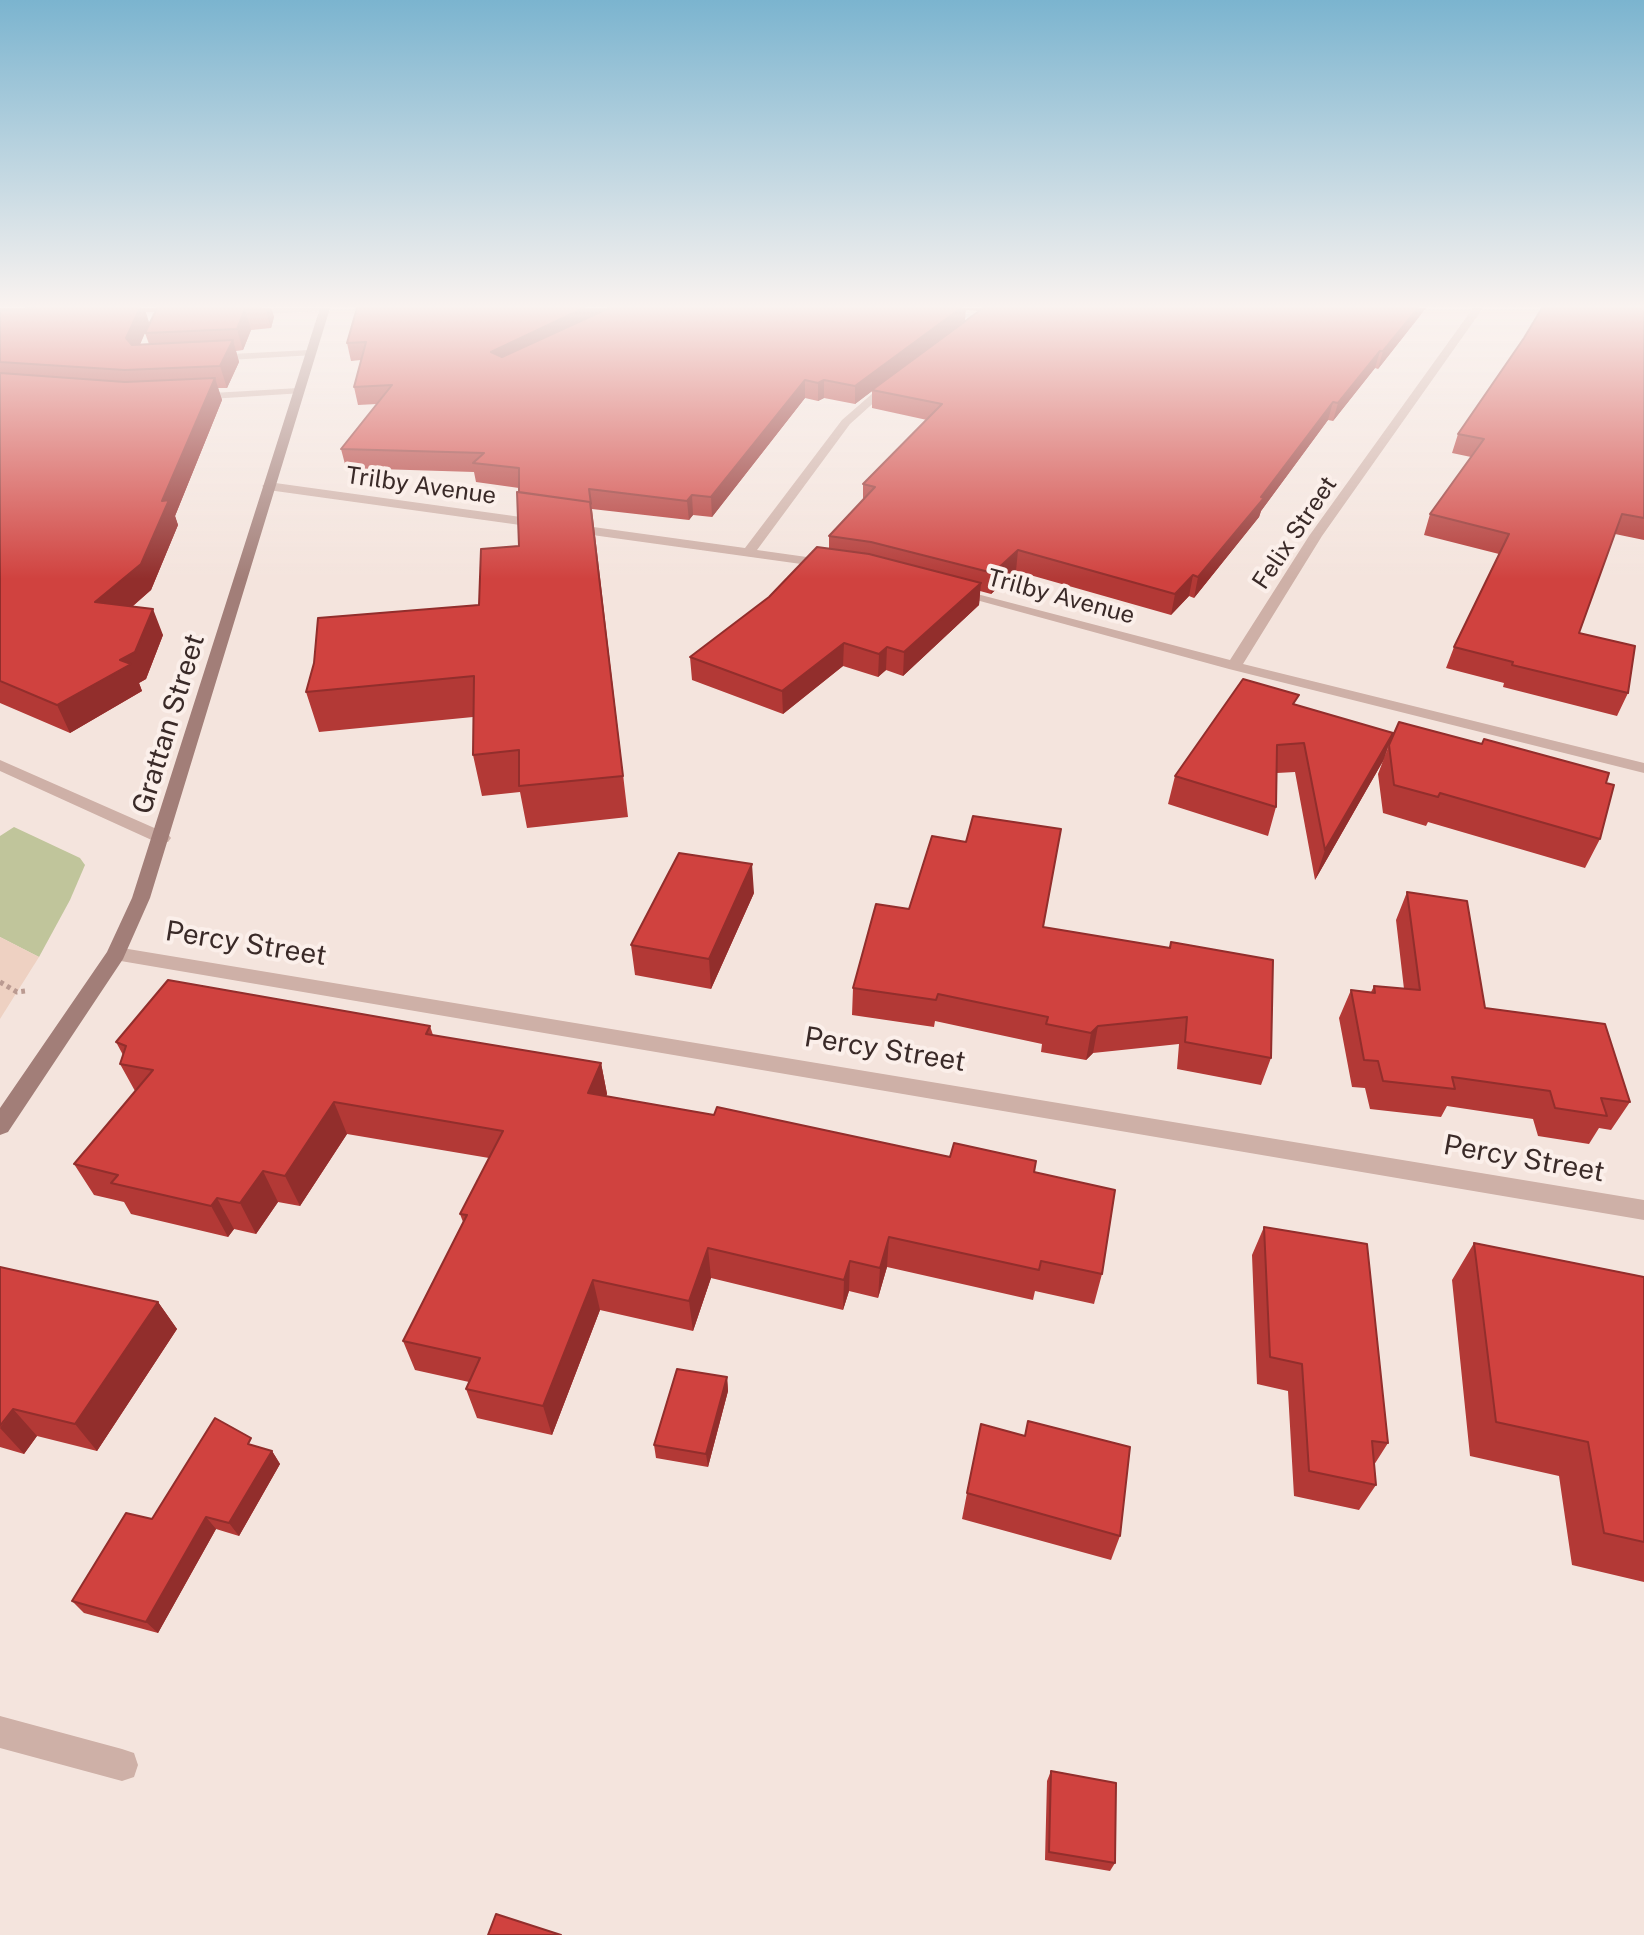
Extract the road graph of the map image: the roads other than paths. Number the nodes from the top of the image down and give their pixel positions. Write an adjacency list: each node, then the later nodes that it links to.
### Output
1 (297, 398): 4 (main road, Grattan Street)
2 (874, 398): 5 (street)
3 (1414, 398): 8 (street, Felix Street)
4 (268, 486): 5 (street, Trilby Avenue); 11 (main road, Grattan Street)
5 (747, 554): 6 (street, Trilby Avenue)
6 (846, 566)
7 (935, 587): 8 (street, Trilby Avenue)
8 (1234, 666): 10 (street, Trilby Avenue)
9 (0, 765): 11 (street)
10 (1644, 768)
11 (162, 838): 12 (main road, Grattan Street)
12 (116, 954): 13 (main road, Grattan Street); 14 (street, Percy Street)
13 (0, 1126)
14 (1644, 1210)
15 (0, 1732): 16 (street)
16 (122, 1765)

